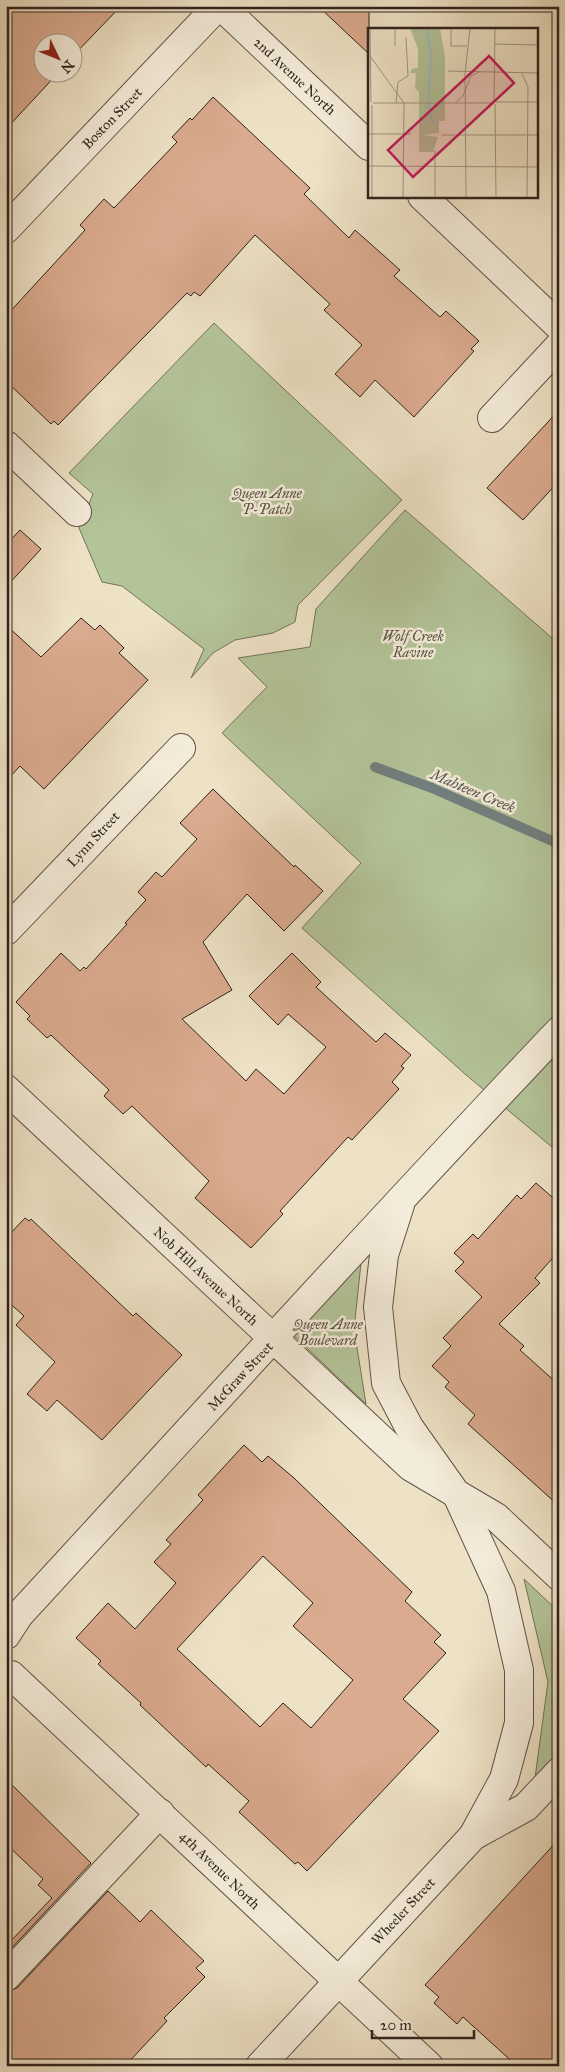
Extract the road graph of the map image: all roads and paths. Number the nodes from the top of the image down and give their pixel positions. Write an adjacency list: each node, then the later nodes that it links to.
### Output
1 (220, 6): 2 (street, 2nd Avenue North); 4 (street, Boston Street)
2 (368, 145)
3 (424, 198): 5 (street)
4 (6, 230)
5 (559, 326)
6 (559, 346): 7 (street)
7 (492, 418)
8 (6, 445): 9 (street)
9 (77, 512)
10 (181, 748): 11 (street, Lynn Street)
11 (6, 931)
12 (559, 1031): 14 (street, McGraw Street)
13 (6, 1089): 15 (street, Nob Hill Avenue North)
14 (402, 1196): 15 (street, McGraw Street); 16 (street, Nob Hill Avenue North)
15 (274, 1339): 16 (street, Nob Hill Avenue North); 18 (street, McGraw Street)
16 (458, 1495): 17 (street, Nob Hill Avenue North); 22 (street, Nob Hill Avenue North)
17 (559, 1576)
18 (6, 1635): 19 (street)
19 (8, 1677): 21 (street, 4th Avenue North)
20 (559, 1772): 22 (street, Wheeler Street)
21 (160, 1813): 23 (street); 24 (street, 4th Avenue North)
22 (473, 1836): 24 (street, Wheeler Street)
23 (6, 1977)
24 (337, 1982): 25 (street, Wheeler Street); 26 (street, 4th Avenue North)
25 (260, 2066)
26 (428, 2066)

